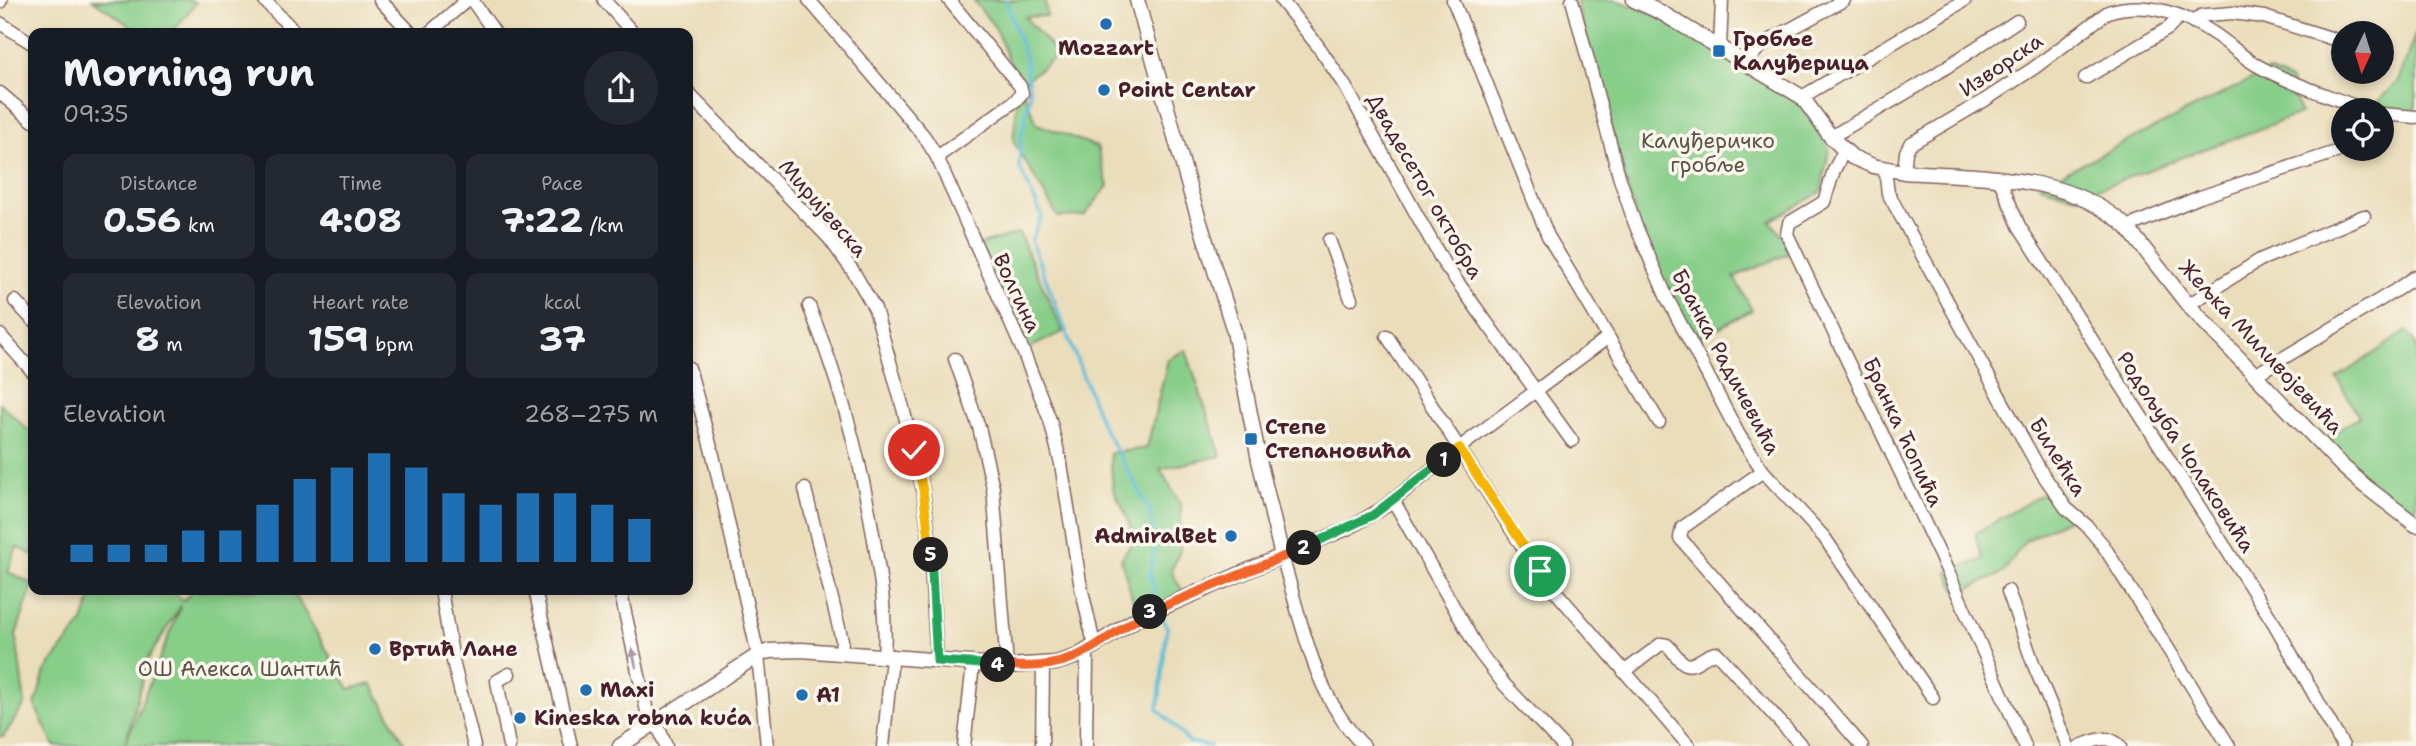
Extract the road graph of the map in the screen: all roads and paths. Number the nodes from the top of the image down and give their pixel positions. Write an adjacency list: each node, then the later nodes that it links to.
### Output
1 (264, 0): 19 (street)
2 (380, 0): 20 (street)
3 (470, 0): 21 (street); 22 (street)
4 (604, 0): 23 (street)
5 (809, 0): 39 (street, Волгина)
6 (949, 0): 39 (street)
7 (1137, 0): 67 (street)
8 (1281, 0): 59 (street, Двадесетог октобра)
9 (1453, 0): 54 (street)
10 (1572, 0): 63 (street, Бранка Радичевића)
11 (1634, 0): 26 (street, Жељка Миливојевића)
12 (1723, 0): 26 (street)
13 (1844, 0): 27 (street)
14 (1965, 0): 30 (street)
15 (2180, 16): 17 (street, Изворска); 28 (street); 41 (street, Изворска)
16 (2017, 21): 36 (street)
17 (2193, 22): 24 (street); 32 (street, Изворска)
18 (0, 23): 25 (street)
19 (291, 28)
20 (406, 28)
21 (435, 28)
22 (491, 28)
23 (629, 28)
24 (2331, 38)
25 (28, 41)
26 (1720, 48): 27 (street, Жељка Миливојевића)
27 (1745, 64): 30 (street, Жељка Миливојевића)
28 (2085, 78)
29 (0, 93): 34 (street)
30 (1802, 97): 36 (street, Жељка Миливојевића)
31 (693, 98): 76 (street, Миријевска)
32 (2335, 98)
33 (2394, 115): 35 (street)
34 (28, 117)
35 (2416, 117)
36 (1831, 137): 37 (street, Жељка Миливојевића)
37 (1844, 152): 40 (street, Жељка Миливојевића); 101 (street, Бранка Ћопића)
38 (2331, 154): 44 (street)
39 (937, 157): 72 (street, Волгина)
40 (1885, 170): 41 (street, Жељка Миливојевића); 105 (street, Билећка)
41 (1904, 172): 42 (street, Жељка Миливојевића)
42 (1999, 177): 44 (street, Жељка Миливојевића); 106 (street, Родољуба Чолаковића)
43 (2364, 216): 49 (street)
44 (2127, 227): 49 (street, Жељка Миливојевића)
45 (1329, 240): 47 (street)
46 (2416, 276): 57 (street)
47 (1351, 299)
48 (15, 301): 51 (street)
49 (2188, 305): 57 (street, Жељка Миливојевића)
50 (809, 306): 75 (street)
51 (28, 315)
52 (0, 335): 56 (street)
53 (1387, 336): 62 (street)
54 (1607, 338): 59 (street); 60 (street)
55 (955, 359): 78 (street)
56 (28, 366)
57 (2255, 375): 66 (street, Жељка Миливојевића)
58 (693, 382): 74 (street)
59 (1536, 392): 61 (street, Двадесетог октобра); 62 (street)
60 (1659, 422)
61 (1572, 441)
62 (1459, 448): 65 (street); 80 (street)
63 (1763, 471): 82 (street, Бранка Радичевића); 100 (street)
64 (805, 489): 73 (street)
65 (1393, 500): 67 (street); 97 (street)
66 (2416, 525)
67 (1282, 556): 72 (street); 84 (street)
68 (2008, 591): 102 (street)
69 (442, 595): 85 (street)
70 (536, 595): 87 (street)
71 (621, 595): 83 (street, one-way to 71)
72 (1092, 648): 79 (street); 94 (street, Волгина)
73 (841, 653): 74 (street); 75 (street)
74 (758, 655): 83 (street); 90 (street)
75 (888, 657): 76 (street); 91 (street)
76 (937, 661): 77 (street)
77 (973, 664): 78 (street); 92 (street)
78 (1007, 666): 79 (street)
79 (1043, 666): 93 (street)
80 (1624, 672): 98 (street); 99 (street)
81 (509, 674): 86 (street)
82 (1933, 698)
83 (653, 723): 88 (street); 89 (street)
84 (1350, 732): 95 (street); 96 (street)
85 (474, 746)
86 (509, 746)
87 (571, 746)
88 (620, 746)
89 (666, 746)
90 (767, 746)
91 (883, 746)
92 (964, 746)
93 (1042, 746)
94 (1086, 746)
95 (1349, 746)
96 (1364, 746)
97 (1563, 746)
98 (1689, 746)
99 (1802, 746)
100 (1862, 746)
101 (2025, 746)
102 (2068, 746)
103 (2080, 746): 104 (street)
104 (2120, 746)
105 (2229, 746)
106 (2343, 746)

